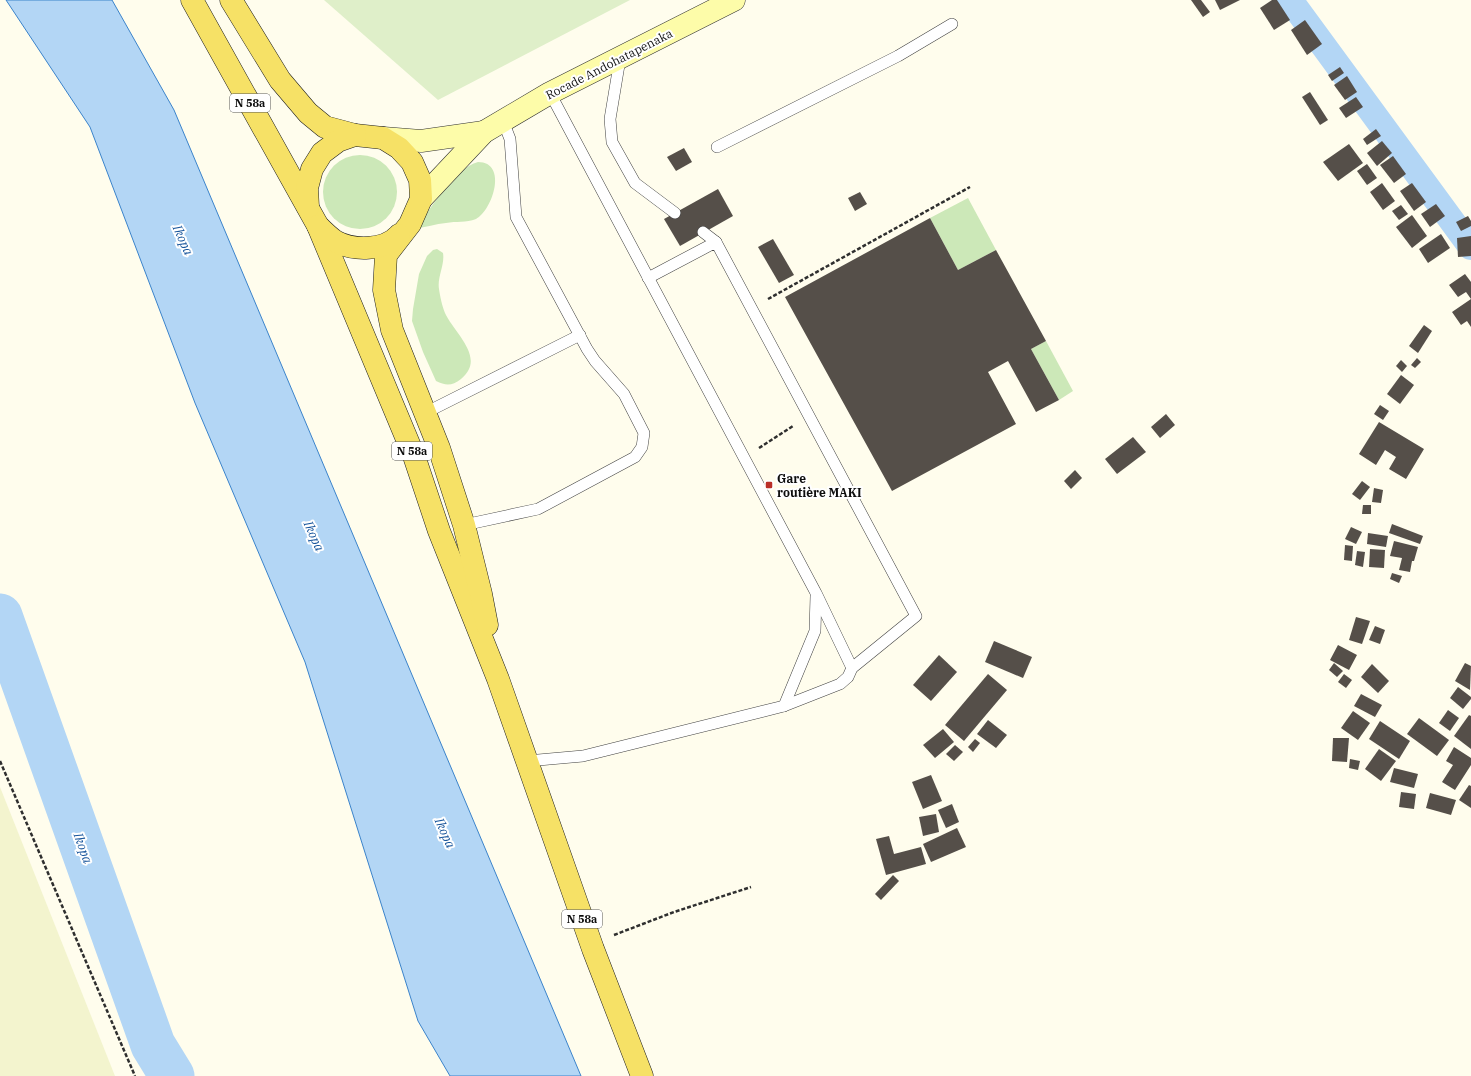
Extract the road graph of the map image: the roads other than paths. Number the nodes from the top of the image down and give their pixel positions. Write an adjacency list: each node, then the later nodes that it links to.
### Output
1 (192, 0): 12 (main road, N 58a)
2 (231, 0): 8 (main road, N 58a)
3 (734, 0): 5 (main road, Rocade Andohatapenaka)
4 (952, 24): 10 (lane)
5 (620, 59): 6 (main road, Rocade Andohatapenaka); 13 (lane)
6 (550, 93): 7 (main road, Rocade Andohatapenaka); 18 (lane)
7 (494, 126): 9 (main road); 11 (main road); 19 (lane)
8 (355, 135): 9 (main road); 12 (main road)
9 (383, 138): 11 (main road)
10 (717, 147)
11 (421, 199): 14 (main road)
12 (308, 207): 15 (main road, N 58a)
13 (675, 213)
14 (410, 224): 15 (main road); 20 (main road, N 58a)
15 (318, 226): 24 (main road, N 58a)
16 (703, 232): 17 (lane)
17 (716, 242): 18 (lane); 23 (lane)
18 (648, 278): 22 (lane)
19 (580, 335): 20 (lane); 21 (lane)
20 (424, 413): 21 (main road, N 58a)
21 (464, 525): 24 (main road, N 58a)
22 (816, 593): 23 (lane); 25 (lane)
23 (852, 668): 25 (lane)
24 (498, 680): 26 (main road, N 58a)
25 (784, 706): 26 (lane)
26 (527, 761): 27 (main road, N 58a)
27 (642, 1076)

